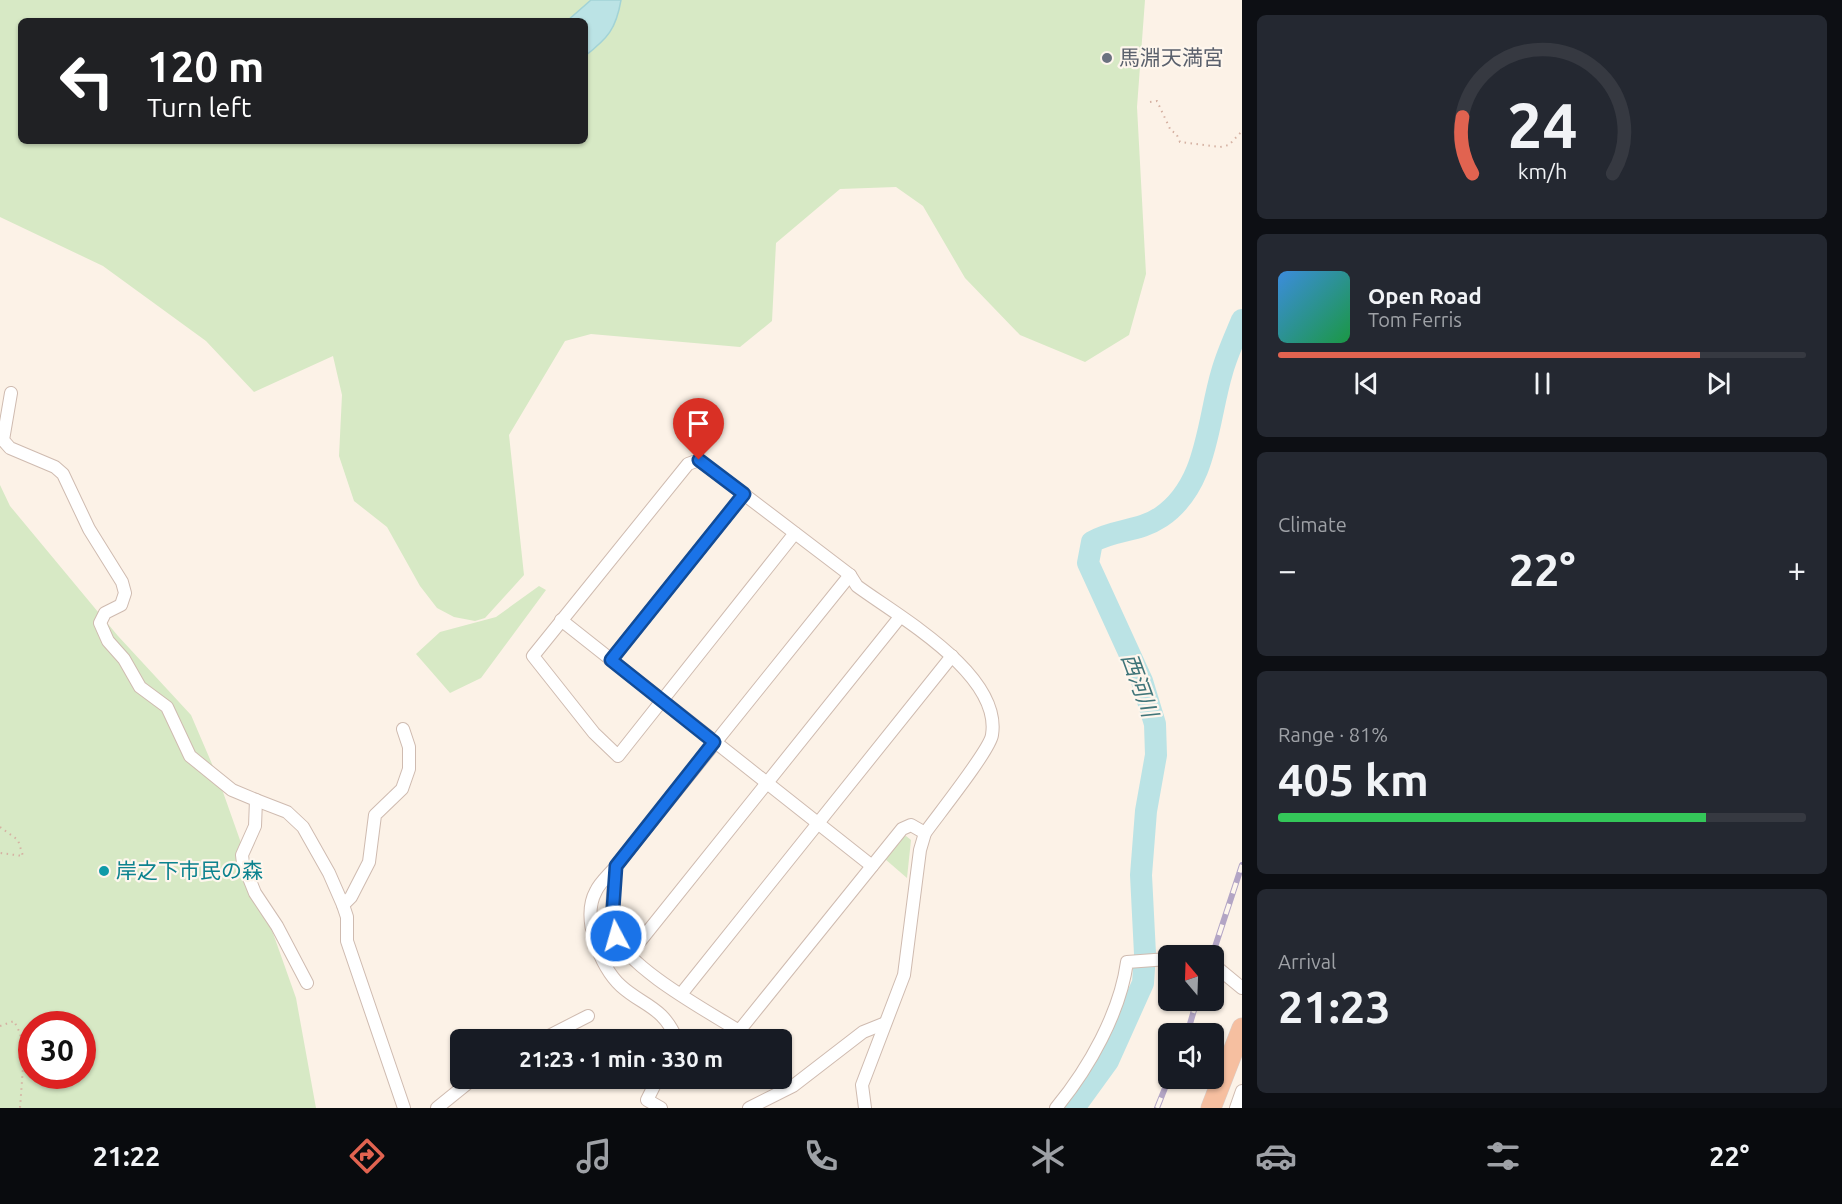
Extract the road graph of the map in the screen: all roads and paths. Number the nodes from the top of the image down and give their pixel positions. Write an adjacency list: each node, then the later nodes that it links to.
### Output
1 (1150, 102): 2 (path)
2 (1242, 131)
3 (11, 393): 15 (street)
4 (744, 494): 5 (street); 8 (street); 10 (street)
5 (795, 532): 6 (street); 11 (street)
6 (850, 575): 7 (street); 13 (street)
7 (900, 617): 9 (street); 14 (street)
8 (561, 620): 10 (street); 11 (street)
9 (952, 656): 16 (street); 18 (street)
10 (611, 660): 11 (street)
11 (662, 700): 13 (street)
12 (403, 729): 22 (street)
13 (714, 742): 14 (street); 20 (street)
14 (766, 784): 16 (street); 23 (street)
15 (256, 800): 22 (street); 26 (street)
16 (818, 825): 21 (street); 28 (street)
17 (0, 827): 19 (path)
18 (925, 833): 21 (street); 30 (street)
19 (0, 853)
20 (616, 866): 23 (street); 34 (street)
21 (872, 866): 28 (street)
22 (343, 905): 39 (street)
23 (627, 953): 28 (street)
24 (1158, 960): 44 (street)
25 (1224, 973): 27 (street)
26 (308, 983)
27 (1242, 988)
28 (682, 993)
29 (588, 1016): 33 (street)
30 (883, 1024): 42 (street); 43 (street)
31 (0, 1026): 38 (path)
32 (1242, 1028): 45 (highway)
33 (563, 1029)
34 (672, 1029)
35 (460, 1089): 40 (street)
36 (652, 1089): 41 (street)
37 (1242, 1091): 46 (street)
38 (20, 1108)
39 (404, 1108)
40 (437, 1108)
41 (661, 1108)
42 (749, 1108)
43 (866, 1108)
44 (1056, 1108)
45 (1211, 1108)
46 (1236, 1108)

